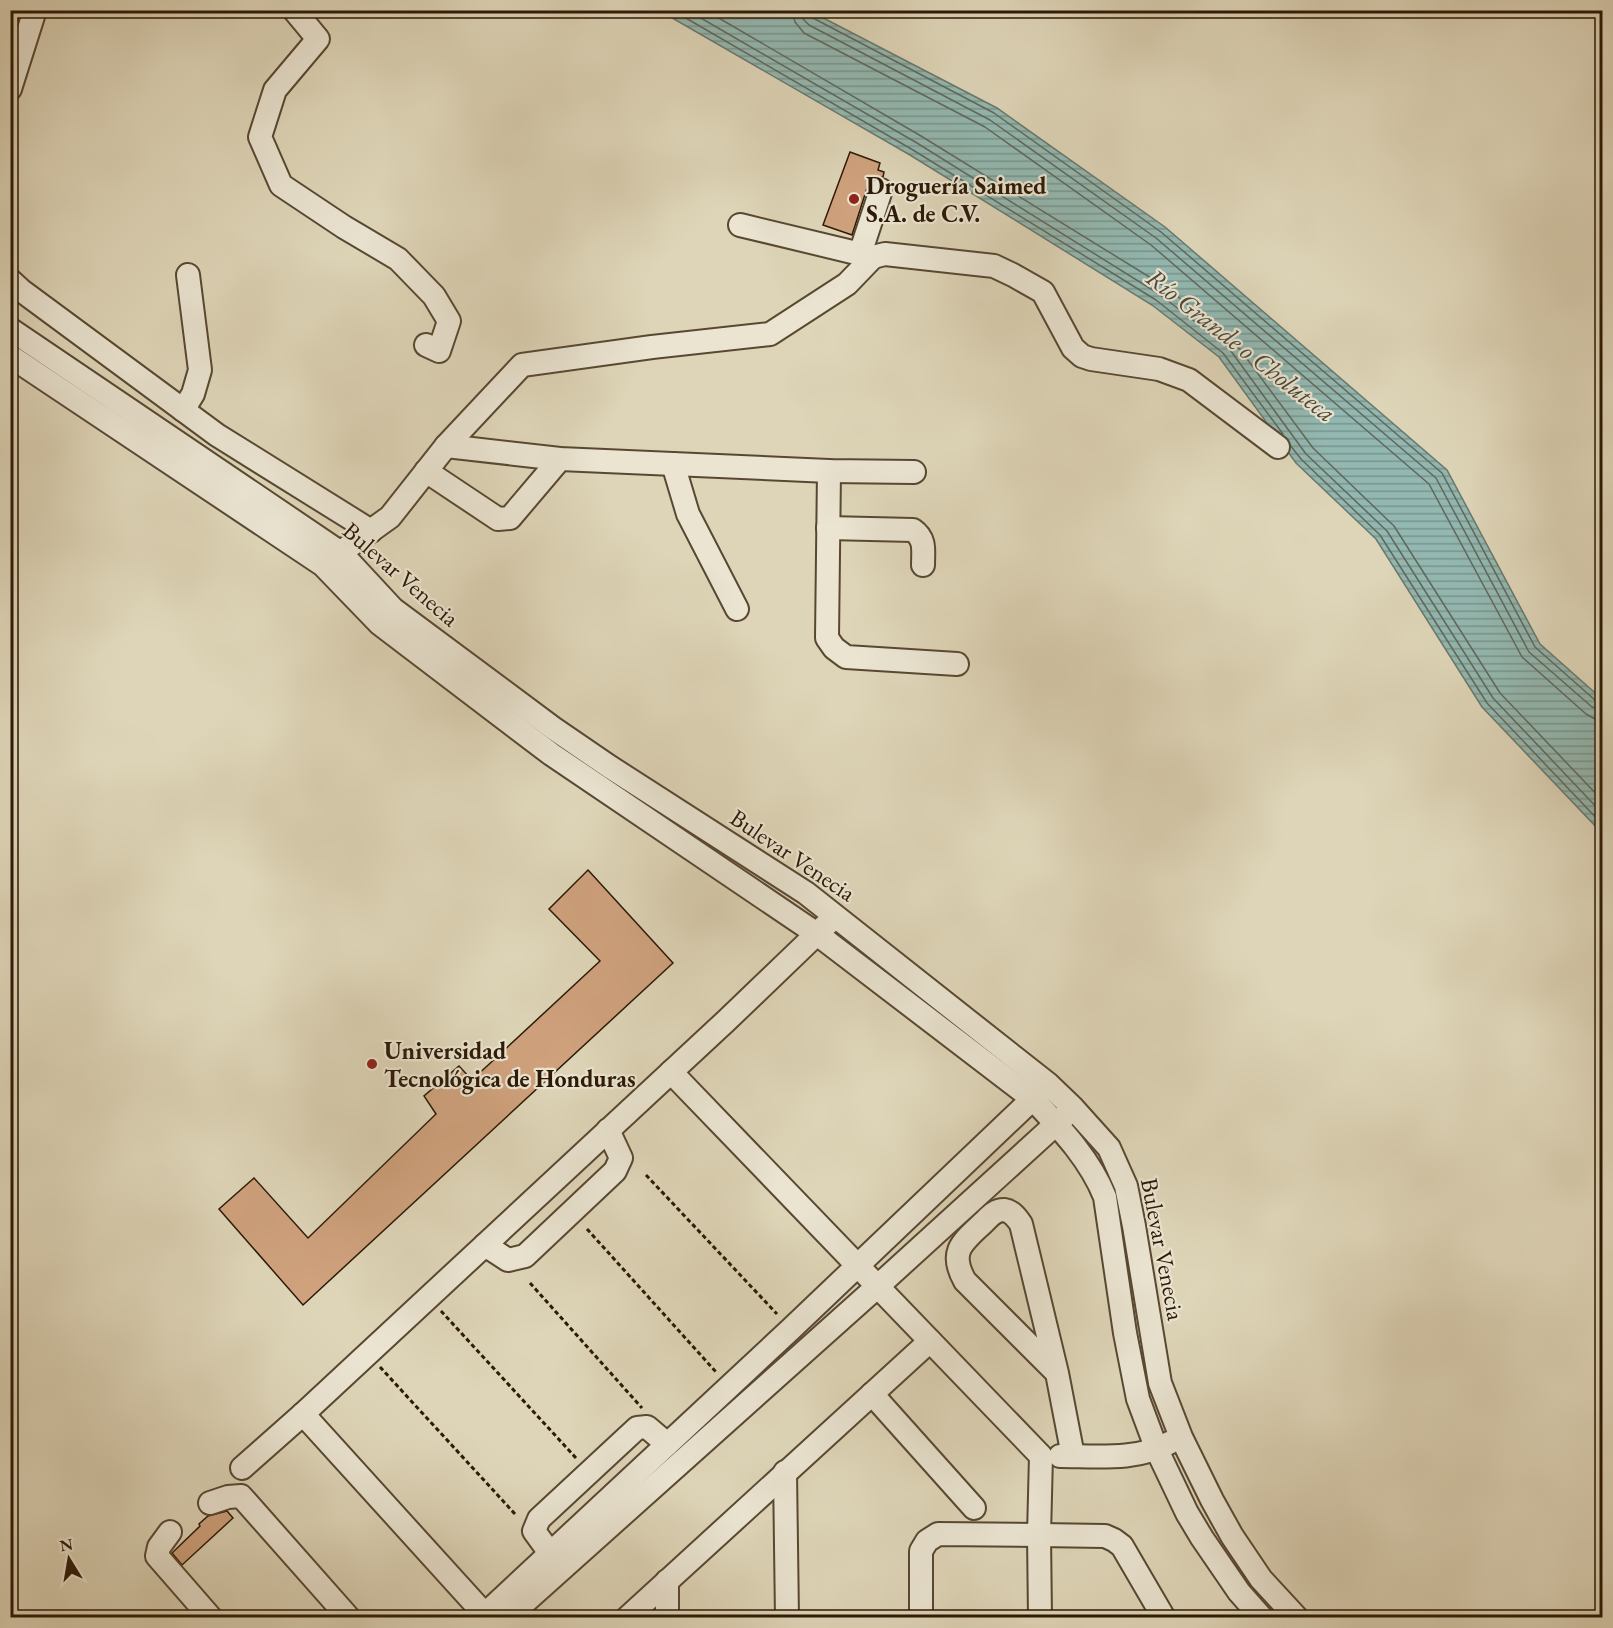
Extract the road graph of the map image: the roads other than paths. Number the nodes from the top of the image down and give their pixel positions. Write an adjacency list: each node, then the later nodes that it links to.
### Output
1 (35, 10): 3 (street)
2 (294, 10): 10 (street)
3 (10, 89)
4 (881, 190): 6 (street)
5 (740, 225): 6 (street)
6 (866, 255): 13 (street); 14 (street)
7 (188, 275): 12 (street)
8 (10, 280): 12 (street)
9 (10, 328): 22 (street, Bulevar Venecia)
10 (426, 345)
11 (10, 356): 22 (street, Bulevar Venecia)
12 (183, 410): 21 (street)
13 (446, 446): 15 (street); 17 (street)
14 (1278, 447)
15 (560, 459): 16 (street); 17 (street)
16 (673, 464): 18 (street); 24 (street)
17 (426, 471): 21 (street)
18 (829, 471): 19 (street); 20 (street)
19 (914, 472)
20 (828, 528): 23 (street); 25 (street)
21 (371, 531): 22 (street)
22 (332, 559): 26 (street, Bulevar Venecia); 27 (street, Bulevar Venecia)
23 (923, 565)
24 (737, 609)
25 (957, 664)
26 (551, 754): 27 (street); 29 (street, Bulevar Venecia)
27 (610, 767): 28 (street, Bulevar Venecia)
28 (836, 915): 29 (street); 31 (street, Bulevar Venecia)
29 (817, 934): 30 (street); 31 (street, Bulevar Venecia)
30 (671, 1072): 34 (street); 36 (street)
31 (1041, 1091): 32 (street, Bulevar Venecia); 33 (street, Bulevar Venecia); 36 (street)
32 (1073, 1108): 33 (street); 42 (street, Bulevar Venecia)
33 (1056, 1123): 37 (street); 44 (street, Bulevar Venecia)
34 (608, 1130): 35 (street); 35 (street)
35 (485, 1245): 41 (street)
36 (857, 1266): 37 (street); 43 (street)
37 (878, 1286): 38 (street); 58 (street)
38 (930, 1341): 40 (street); 45 (street)
39 (1057, 1373): 39 (street); 46 (street)
40 (872, 1394): 48 (street); 50 (street)
41 (303, 1414): 47 (street); 55 (street)
42 (1181, 1437): 44 (street); 66 (street, Bulevar Venecia)
43 (667, 1444): 53 (street); 53 (street)
44 (1157, 1450): 46 (street); 65 (street, Bulevar Venecia)
45 (1041, 1456): 46 (street); 52 (street)
46 (1073, 1456)
47 (242, 1468)
48 (785, 1472): 54 (street); 61 (street)
49 (210, 1503): 57 (street)
50 (974, 1508)
51 (170, 1532): 56 (street)
52 (1039, 1535): 62 (street); 63 (street); 64 (street)
53 (550, 1552): 55 (street)
54 (667, 1581): 59 (street); 60 (street)
55 (484, 1616)
56 (211, 1617)
57 (349, 1617)
58 (507, 1617)
59 (627, 1617)
60 (667, 1617)
61 (787, 1617)
62 (921, 1617)
63 (1040, 1617)
64 (1164, 1617)
65 (1262, 1617)
66 (1297, 1617)

